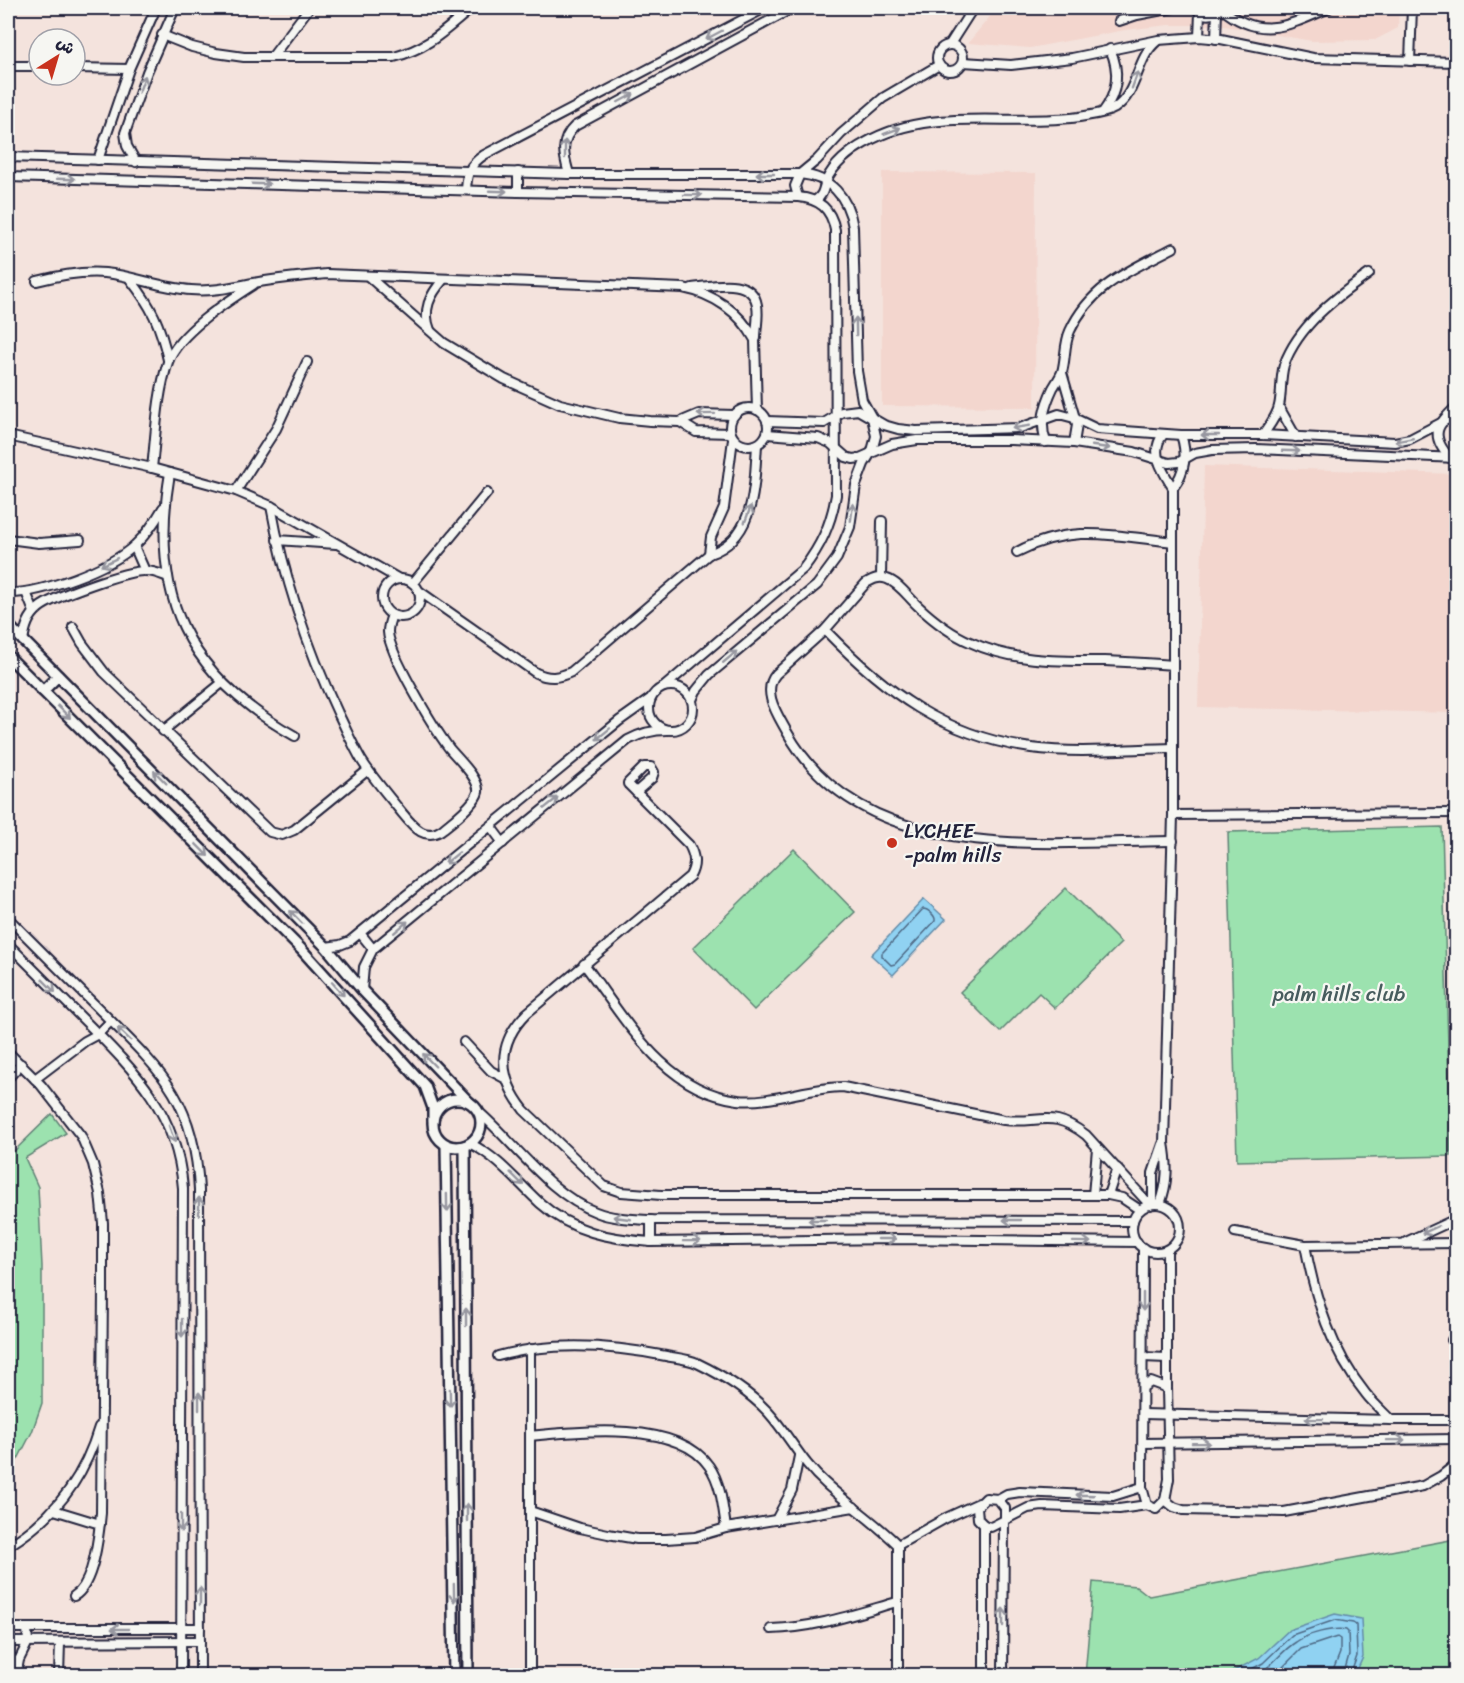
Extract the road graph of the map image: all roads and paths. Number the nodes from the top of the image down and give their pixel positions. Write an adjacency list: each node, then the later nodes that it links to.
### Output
1 (156, 8): 28 (street)
2 (175, 8): 14 (street)
3 (309, 8): 20 (street)
4 (472, 8): 20 (street)
5 (765, 8): 30 (street, one-way to 30)
6 (794, 8): 34 (street, one-way to 6)
7 (973, 8): 18 (street)
8 (1173, 8): 13 (street)
9 (1329, 8): 11 (street)
10 (1412, 8): 21 (street)
11 (1219, 9): 12 (street); 16 (street)
12 (1198, 10): 15 (street)
13 (1119, 21)
14 (162, 35): 20 (street); 31 (street, one-way to 14)
15 (1199, 37): 16 (street); 17 (street)
16 (1216, 39): 21 (street)
17 (1158, 40): 19 (street); 32 (street, one-way to 17)
18 (950, 44): 22 (street); 24 (street)
19 (1110, 49): 22 (street); 32 (street)
20 (272, 57)
21 (1410, 61): 23 (street)
22 (963, 62): 24 (street)
23 (1456, 62)
24 (939, 64): 42 (street)
25 (8, 66): 26 (street)
26 (27, 66)
27 (87, 68): 28 (street)
28 (129, 69): 29 (street)
29 (118, 100): 31 (street); 37 (street)
30 (586, 103): 33 (street); 34 (street)
31 (134, 104): 38 (street)
32 (1103, 112): 44 (street, one-way to 32)
33 (567, 113): 35 (street); 39 (street)
34 (594, 115): 35 (street)
35 (575, 126): 41 (street, one-way to 35)
36 (8, 157): 37 (street)
37 (98, 160): 38 (street)
38 (136, 162): 39 (street)
39 (467, 171): 40 (street); 45 (street)
40 (518, 172): 41 (street); 46 (street)
41 (569, 174): 42 (street, one-way to 41)
42 (800, 174): 44 (street); 47 (street)
43 (8, 177): 45 (street, one-way to 45)
44 (826, 182): 48 (street); 69 (street, one-way to 44)
45 (466, 190): 46 (street, one-way to 46)
46 (518, 192): 47 (street, one-way to 47)
47 (798, 197): 48 (street)
48 (816, 200): 67 (street)
49 (1173, 248): 61 (street)
50 (1369, 274): 62 (street)
51 (129, 277): 54 (street); 55 (street); 59 (street)
52 (369, 277): 53 (street); 55 (street); 57 (street)
53 (444, 280): 56 (street); 57 (street)
54 (38, 281)
55 (256, 282): 59 (street)
56 (683, 288): 58 (street); 58 (street)
57 (431, 332): 72 (street)
58 (756, 340): 64 (street)
59 (168, 360): 91 (street)
60 (307, 362): 94 (street)
61 (1062, 373): 68 (street); 70 (street)
62 (1279, 407): 78 (street); 82 (street)
63 (1456, 407): 74 (street)
64 (757, 410): 65 (street); 71 (street)
65 (734, 415): 72 (street, one-way to 72); 80 (street)
66 (1456, 415): 74 (street)
67 (836, 416): 69 (street); 73 (street); 86 (street)
68 (1074, 417): 70 (street); 76 (street); 84 (street)
69 (872, 418): 70 (street, one-way to 69); 87 (street)
70 (1043, 418): 83 (street)
71 (767, 420): 73 (street); 75 (street)
72 (680, 422): 80 (street)
73 (792, 422): 81 (street)
74 (1439, 423): 82 (street, one-way to 82); 89 (street)
75 (767, 434): 81 (street); 85 (street)
76 (1163, 435): 77 (street); 90 (street)
77 (1181, 435): 78 (street, one-way to 77); 88 (street)
78 (1263, 435): 82 (street)
79 (8, 436): 91 (street)
80 (732, 436): 85 (street); 106 (street)
81 (792, 436): 86 (street)
82 (1296, 436)
83 (1046, 442): 84 (street); 87 (street)
84 (1074, 443): 90 (street, one-way to 90)
85 (757, 445): 106 (street, one-way to 85)
86 (836, 448): 87 (street); 129 (street)
87 (873, 451): 132 (street, one-way to 87)
88 (1185, 458): 89 (street, one-way to 89); 90 (street); 93 (street)
89 (1453, 458)
90 (1158, 459): 93 (street)
91 (152, 468): 92 (street)
92 (170, 473): 94 (street); 97 (street)
93 (1173, 488): 102 (street)
94 (237, 491): 96 (street)
95 (487, 493): 112 (street)
96 (271, 506): 101 (street); 103 (street)
97 (164, 507): 104 (street); 108 (street)
98 (882, 521): 109 (street)
99 (8, 538): 100 (street)
100 (80, 540)
101 (277, 540): 103 (street); 137 (street)
102 (1173, 542): 105 (street); 126 (street)
103 (338, 544): 110 (street)
104 (134, 546): 107 (street); 111 (street, one-way to 111)
105 (1017, 552)
106 (709, 554): 114 (street)
107 (145, 571): 108 (street); 117 (street)
108 (168, 577): 128 (street)
109 (881, 578): 123 (street); 126 (street)
110 (399, 579): 112 (street); 120 (street)
111 (64, 581): 113 (street); 117 (street)
112 (413, 583): 114 (street)
113 (50, 585): 115 (street); 118 (street)
114 (419, 591): 120 (street)
115 (27, 592): 116 (street); 119 (street)
116 (8, 593)
117 (68, 594): 118 (street)
118 (54, 599): 119 (street)
119 (34, 612): 124 (street)
120 (392, 615): 137 (street)
121 (8, 626): 124 (street)
122 (73, 627): 134 (street)
123 (825, 630): 136 (street); 142 (street)
124 (23, 641): 127 (street)
125 (8, 656): 130 (street)
126 (1173, 664): 136 (street)
127 (58, 676): 130 (street); 147 (street, one-way to 127)
128 (222, 683): 134 (street); 135 (street)
129 (665, 686): 131 (street); 132 (street)
130 (43, 692): 161 (street, one-way to 161)
131 (650, 699): 133 (street); 141 (street, one-way to 141)
132 (692, 700): 133 (street)
133 (667, 730): 143 (street, one-way to 133)
134 (164, 731): 137 (street)
135 (295, 736)
136 (1173, 748): 140 (street)
137 (368, 770)
138 (636, 792): 149 (street)
139 (1456, 813): 140 (street)
140 (1173, 815): 142 (street)
141 (490, 826): 143 (street); 145 (street, one-way to 145)
142 (1173, 841): 162 (street)
143 (503, 843): 148 (street, one-way to 143)
144 (8, 918): 151 (street)
145 (360, 933): 147 (street); 148 (street)
146 (8, 944): 152 (street, one-way to 152)
147 (326, 947): 150 (street)
148 (374, 949): 150 (street)
149 (584, 964): 158 (street); 165 (street)
150 (362, 990): 159 (street, one-way to 150)
151 (111, 1021): 152 (street); 217 (street, one-way to 151)
152 (98, 1034): 157 (street); 218 (street, one-way to 218)
153 (464, 1042): 158 (street)
154 (8, 1052): 155 (street)
155 (21, 1064): 156 (street); 157 (street)
156 (8, 1078)
157 (35, 1079): 189 (street)
158 (506, 1079): 167 (street)
159 (470, 1102): 160 (street); 161 (street)
160 (480, 1113): 164 (street); 172 (street, one-way to 160)
161 (433, 1120): 163 (street)
162 (1164, 1143): 169 (street); 169 (street)
163 (446, 1145): 164 (street); 226 (street, one-way to 226)
164 (468, 1145): 175 (street, one-way to 175); 227 (street, one-way to 164)
165 (1097, 1148): 166 (street); 167 (street)
166 (1117, 1168): 168 (street); 169 (street)
167 (1093, 1195): 168 (street)
168 (1108, 1195): 170 (street)
169 (1154, 1204): 170 (street); 180 (street)
170 (1140, 1210): 173 (street)
171 (1456, 1219): 176 (street, one-way to 176)
172 (651, 1220): 173 (street, one-way to 172); 175 (street)
173 (1134, 1221): 178 (street)
174 (1235, 1232): 179 (street)
175 (651, 1242): 178 (street, one-way to 178)
176 (1404, 1243): 177 (street); 179 (street)
177 (1456, 1243)
178 (1140, 1245): 180 (street); 183 (street, one-way to 183)
179 (1305, 1245): 190 (street)
180 (1167, 1250): 184 (street)
181 (530, 1349): 182 (street); 192 (street); 196 (street)
182 (498, 1356)
183 (1143, 1357): 184 (street); 185 (street)
184 (1167, 1358): 186 (street)
185 (1143, 1387): 186 (street); 187 (street)
186 (1167, 1388): 188 (street)
187 (1143, 1414): 188 (street); 194 (street)
188 (1168, 1415): 190 (street, one-way to 188); 195 (street)
189 (101, 1420): 204 (street); 208 (street)
190 (1391, 1420): 191 (street)
191 (1456, 1420)
192 (530, 1436): 205 (street); 210 (street)
193 (1456, 1439): 195 (street, one-way to 193)
194 (1143, 1443): 195 (street); 198 (street)
195 (1169, 1444): 200 (street)
196 (799, 1456): 203 (street); 206 (street)
197 (1456, 1464): 200 (street)
198 (1142, 1486): 199 (street, one-way to 199); 202 (street)
199 (998, 1499): 201 (street); 207 (street)
200 (1165, 1500): 202 (street)
201 (979, 1503): 209 (street); 211 (street)
202 (1147, 1505): 207 (street)
203 (854, 1507): 206 (street); 211 (street)
204 (54, 1510): 208 (street); 212 (street)
205 (530, 1511): 210 (street); 234 (street)
206 (776, 1520): 210 (street)
207 (1004, 1520): 209 (street); 237 (street, one-way to 207)
208 (100, 1524): 213 (street)
209 (984, 1525): 236 (street)
210 (726, 1528)
211 (898, 1545): 214 (street)
212 (8, 1546)
213 (74, 1596)
214 (897, 1602): 219 (street); 235 (street)
215 (8, 1628): 216 (street)
216 (27, 1628): 218 (street, one-way to 216); 222 (street)
217 (200, 1628): 218 (street); 220 (street)
218 (181, 1629): 224 (street)
219 (771, 1629)
220 (200, 1641): 224 (street); 231 (street)
221 (8, 1642): 222 (street)
222 (28, 1642): 223 (street); 228 (street)
223 (60, 1642): 224 (street); 229 (street)
224 (181, 1642): 230 (street)
225 (8, 1652): 228 (street)
226 (455, 1654): 227 (street); 232 (street)
227 (468, 1654): 233 (street)
228 (17, 1671)
229 (59, 1676)
230 (181, 1676)
231 (200, 1676)
232 (454, 1676)
233 (468, 1676)
234 (530, 1676)
235 (898, 1676)
236 (984, 1676)
237 (1003, 1676)

